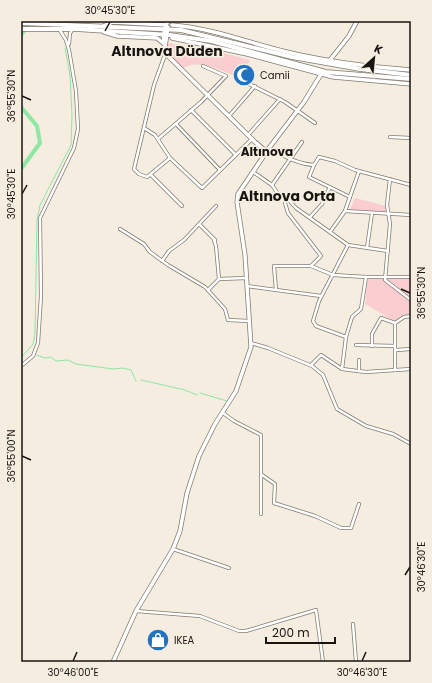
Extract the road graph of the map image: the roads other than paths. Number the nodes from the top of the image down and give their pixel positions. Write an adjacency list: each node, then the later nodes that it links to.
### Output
1 (357, 21): 20 (street)
2 (126, 22): 5 (street); 6 (street)
3 (21, 23): 5 (main road)
4 (172, 25): 10 (street)
5 (103, 26): 6 (main road)
6 (166, 28): 11 (main road); 12 (main road); 14 (main road); 15 (street); 17 (street)
7 (59, 29): 8 (main road); 9 (main road); 18 (street)
8 (73, 29): 11 (main road); 18 (street)
9 (21, 30)
10 (198, 30): 12 (street); 20 (street)
11 (101, 31): 15 (street)
12 (192, 32): 19 (main road)
13 (172, 38): 16 (street)
14 (193, 38): 16 (street); 23 (main road)
15 (163, 43): 17 (street)
16 (197, 43): 23 (street)
17 (166, 49): 30 (street); 37 (street)
18 (69, 50): 97 (street)
19 (322, 62): 20 (main road); 23 (main road)
20 (330, 62): 22 (street); 24 (main road); 25 (main road)
21 (203, 66): 30 (street)
22 (411, 70)
23 (321, 72): 24 (main road); 28 (street); 33 (street)
24 (331, 72): 26 (main road)
25 (411, 75)
26 (411, 79)
27 (245, 82): 29 (street)
28 (411, 84)
29 (255, 86): 31 (street); 34 (street)
30 (208, 95): 32 (street); 34 (street)
31 (280, 99): 33 (street); 38 (street)
32 (192, 110): 36 (street); 45 (street)
33 (297, 110): 35 (street); 44 (street)
34 (229, 116): 38 (street)
35 (315, 123)
36 (176, 124): 41 (street); 49 (street)
37 (144, 128): 41 (street); 52 (street)
38 (247, 135): 42 (street)
39 (390, 137): 40 (street)
40 (411, 138)
41 (158, 139): 46 (street)
42 (252, 139): 44 (street); 45 (street)
43 (302, 142): 47 (street)
44 (268, 150): 47 (street); 51 (street)
45 (236, 155): 49 (street)
46 (170, 158): 49 (street); 52 (street)
47 (290, 159): 48 (street); 54 (street)
48 (314, 165): 50 (street); 56 (street)
49 (220, 170)
50 (359, 171): 53 (street); 57 (street)
51 (253, 172): 54 (street); 78 (street)
52 (151, 174): 59 (street)
53 (390, 179): 55 (street); 63 (street)
54 (272, 185): 58 (street)
55 (411, 185)
56 (330, 187): 57 (street); 65 (street)
57 (350, 197): 61 (street)
58 (287, 198): 65 (street); 73 (street)
59 (182, 206)
60 (216, 206): 66 (street)
61 (345, 211): 62 (street); 68 (street)
62 (372, 213): 63 (street); 70 (street)
63 (388, 214): 64 (street); 71 (street)
64 (411, 215)
65 (310, 218): 68 (street)
66 (199, 224): 72 (street); 79 (street)
67 (120, 229): 72 (street)
68 (330, 232): 69 (street)
69 (348, 245): 70 (street); 74 (street)
70 (367, 248): 71 (street)
71 (388, 251): 76 (street)
72 (162, 261): 81 (street)
73 (311, 266): 74 (street); 82 (street)
74 (333, 275): 75 (street); 83 (street)
75 (366, 277): 76 (street); 88 (street)
76 (386, 277): 77 (street); 84 (street)
77 (411, 277)
78 (247, 278): 79 (street); 80 (street)
79 (220, 279): 81 (street)
80 (248, 286): 82 (street); 86 (street)
81 (208, 290): 86 (street)
82 (276, 290): 83 (street)
83 (321, 296): 88 (street)
84 (411, 300)
85 (411, 316): 87 (street)
86 (249, 321): 89 (street)
87 (395, 323): 91 (street); 92 (street)
88 (346, 337): 98 (street)
89 (251, 343): 96 (street); 102 (street)
90 (356, 345): 91 (street)
91 (372, 346): 92 (street)
92 (395, 346): 94 (street)
93 (411, 349): 94 (street)
94 (396, 350): 100 (street)
95 (360, 360): 101 (street)
96 (311, 365): 98 (street); 103 (street)
97 (21, 366)
98 (342, 369): 101 (street)
99 (411, 369): 100 (street)
100 (395, 370): 101 (street)
101 (359, 371)
102 (223, 413): 104 (street); 107 (street)
103 (411, 444)
104 (262, 475): 105 (street); 106 (street)
105 (359, 504)
106 (261, 514)
107 (173, 549): 108 (street); 109 (street)
108 (228, 568)
109 (136, 611): 111 (street); 112 (street)
110 (353, 624): 113 (street)
111 (114, 662)
112 (323, 662)
113 (356, 662)

